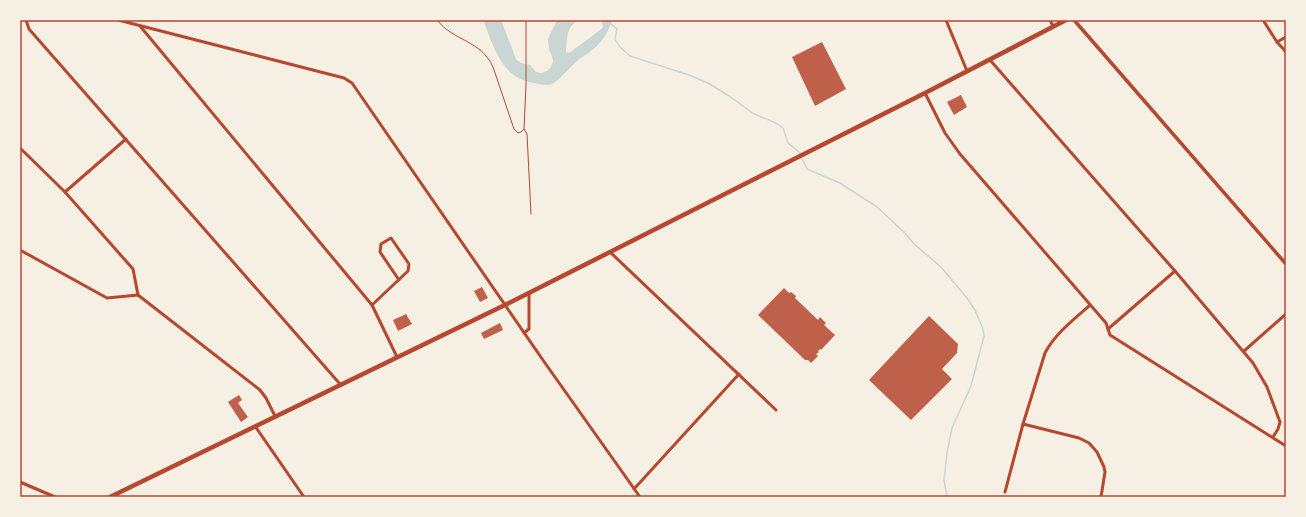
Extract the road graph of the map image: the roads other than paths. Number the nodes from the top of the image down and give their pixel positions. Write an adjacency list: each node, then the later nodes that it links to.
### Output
1 (26, 20): 16 (street)
2 (118, 20): 8 (street)
3 (946, 20): 14 (street)
4 (1050, 20): 9 (street)
5 (1066, 20): 9 (main road)
6 (1074, 20): 21 (street)
7 (1263, 20): 11 (street)
8 (140, 26): 26 (street); 27 (street)
9 (1053, 26): 13 (main road)
10 (1286, 37): 11 (street)
11 (1277, 42): 12 (street)
12 (1286, 52)
13 (990, 60): 14 (main road); 22 (street)
14 (967, 71): 15 (main road)
15 (925, 93): 20 (main road); 28 (street)
16 (126, 139): 18 (street); 35 (street)
17 (20, 148): 18 (street)
18 (65, 192): 25 (street)
19 (20, 250): 25 (street)
20 (610, 252): 24 (main road); 34 (street)
21 (1286, 264)
22 (1175, 271): 30 (street); 32 (street)
23 (399, 280): 23 (street); 26 (street)
24 (529, 293): 27 (main road); 31 (street)
25 (138, 295): 37 (street)
26 (372, 305): 33 (street)
27 (505, 305): 31 (street); 33 (main road)
28 (1089, 306): 30 (street); 38 (street)
29 (1286, 314): 32 (street)
30 (1108, 329): 40 (street)
31 (524, 333): 43 (street)
32 (1244, 351): 40 (street)
33 (396, 358): 35 (main road)
34 (739, 374): 36 (street); 43 (street)
35 (340, 384): 37 (main road)
36 (776, 410)
37 (275, 416): 39 (main road)
38 (1024, 424): 44 (street); 49 (street)
39 (255, 426): 46 (main road); 47 (street)
40 (1273, 437): 41 (street)
41 (1286, 446)
42 (20, 482): 45 (street)
43 (634, 489): 48 (street)
44 (1005, 492)
45 (55, 497)
46 (110, 497)
47 (304, 497)
48 (640, 497)
49 (1101, 497)

